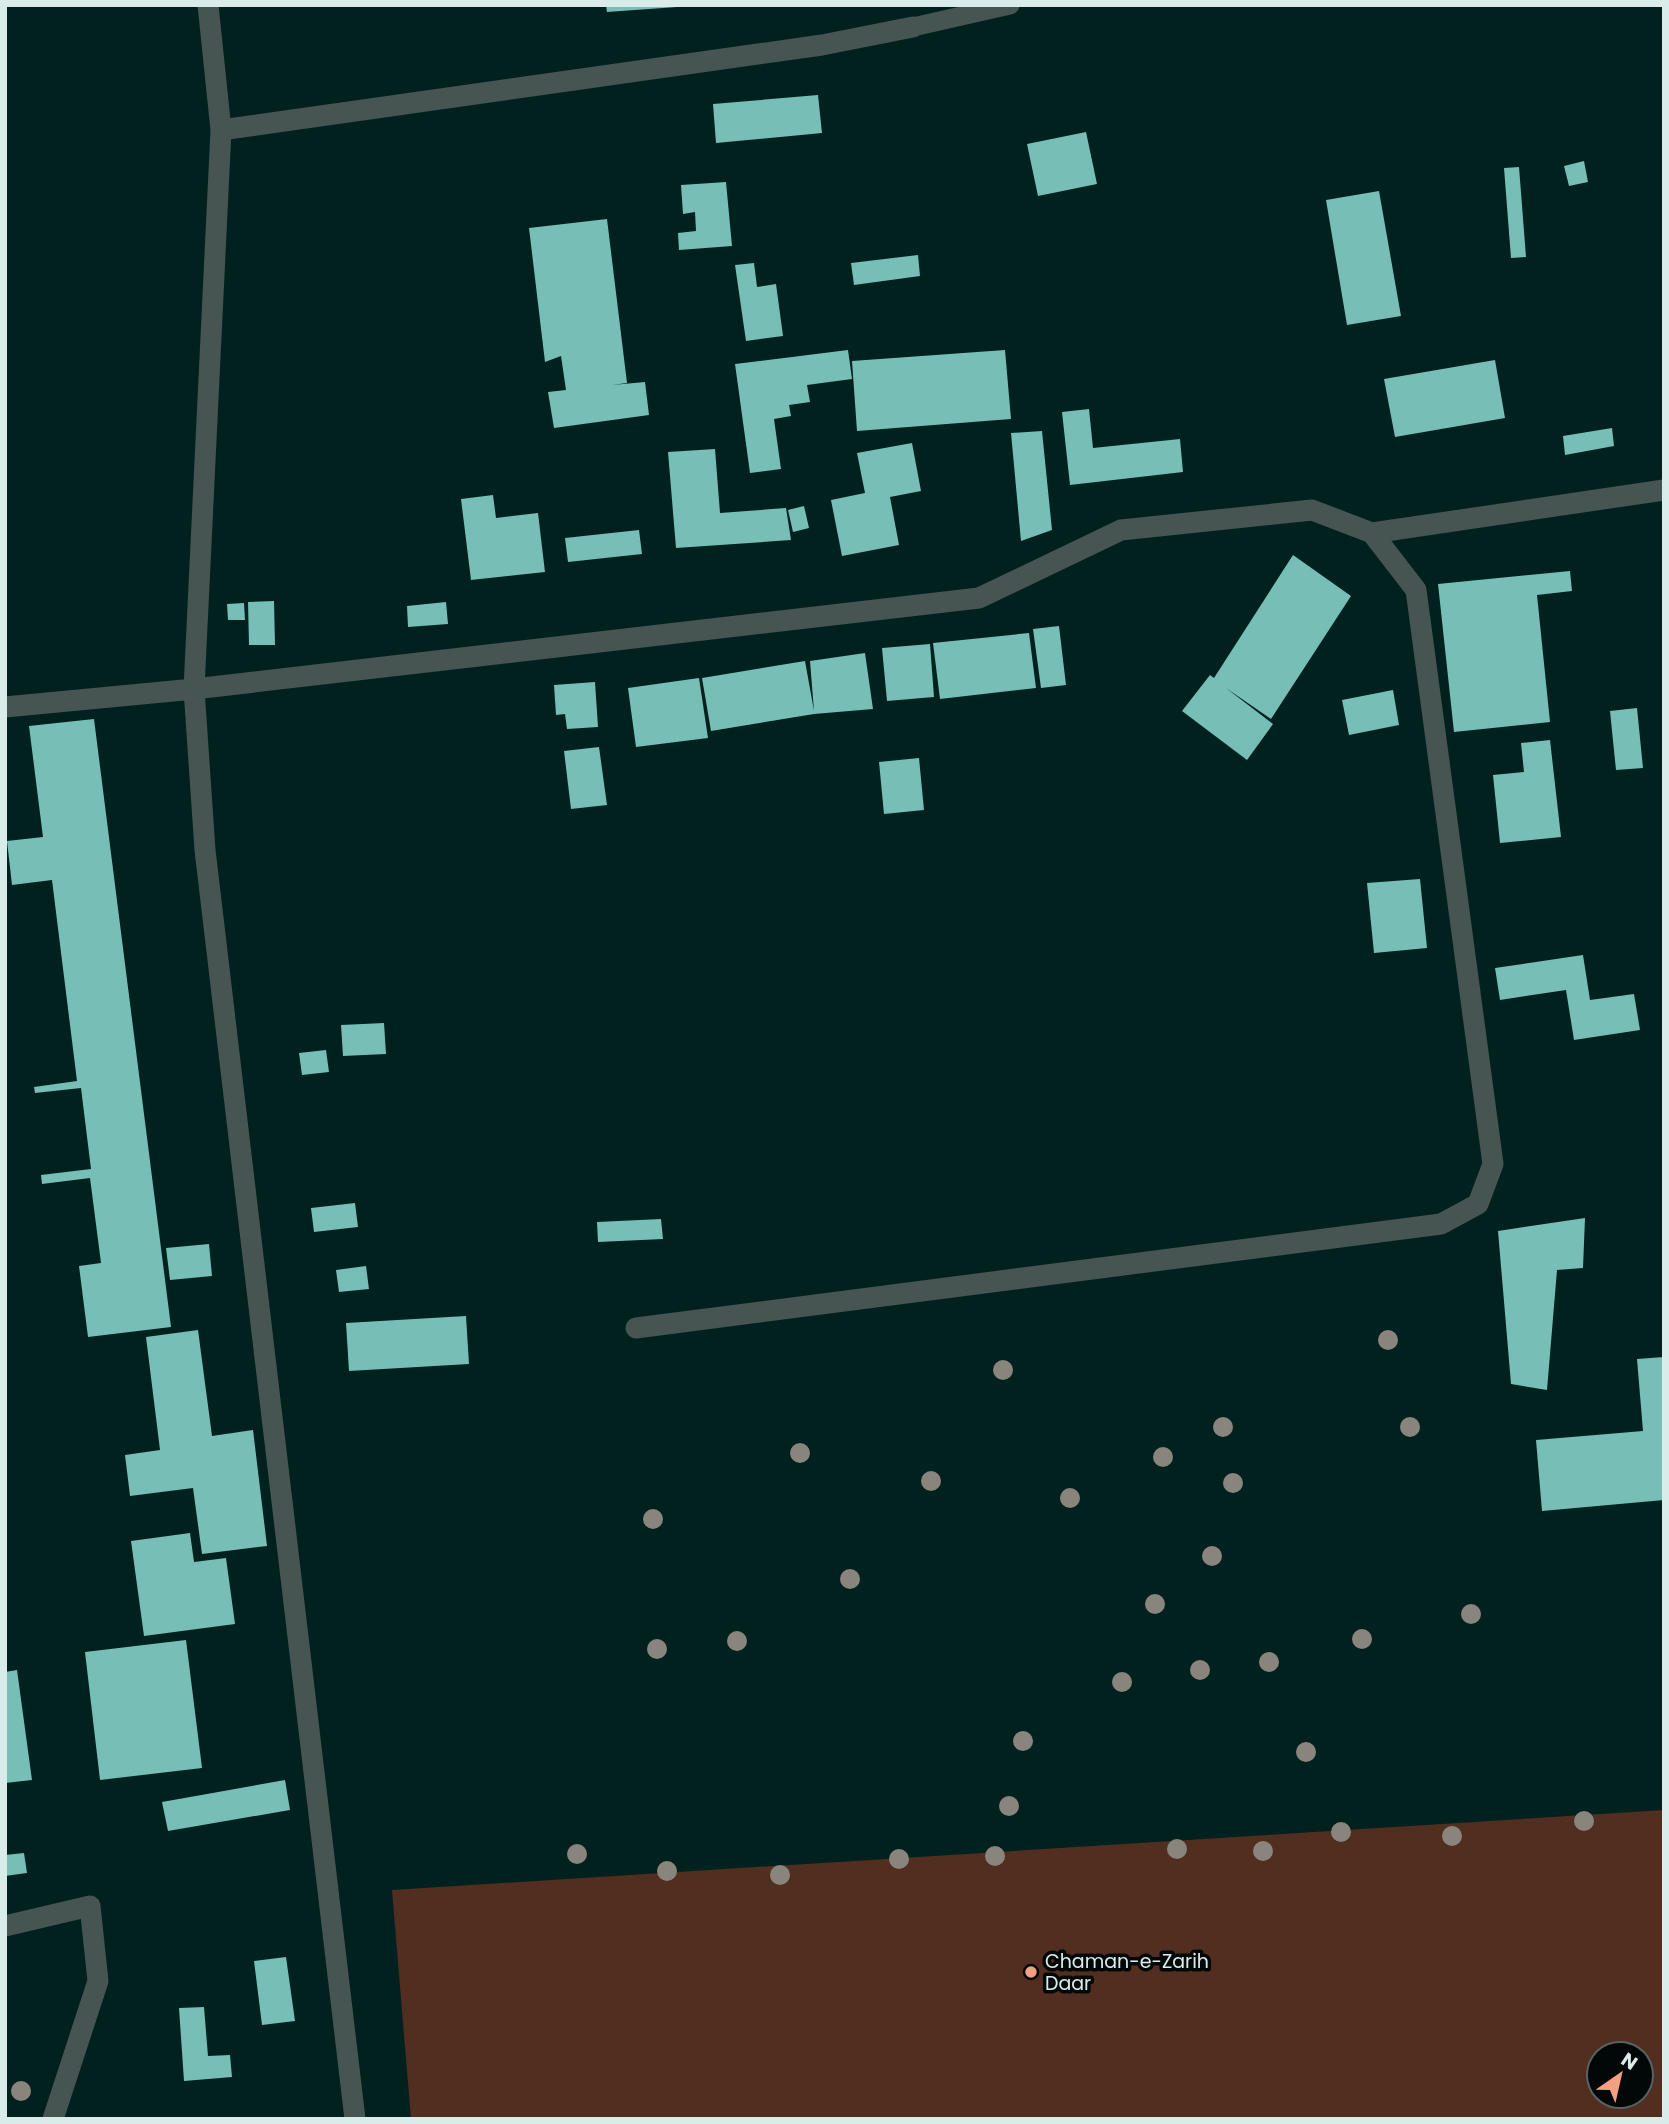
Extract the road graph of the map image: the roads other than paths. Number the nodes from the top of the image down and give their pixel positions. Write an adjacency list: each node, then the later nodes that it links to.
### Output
1 (208, 5): 4 (street)
2 (1010, 5): 3 (lane)
3 (913, 27): 4 (street)
4 (221, 130): 7 (street)
5 (1664, 490): 6 (street)
6 (1372, 533): 7 (street); 9 (street)
7 (194, 689): 8 (street); 12 (street)
8 (5, 707)
9 (636, 1328)
10 (5, 1926): 11 (street)
11 (53, 2119)
12 (355, 2119)

